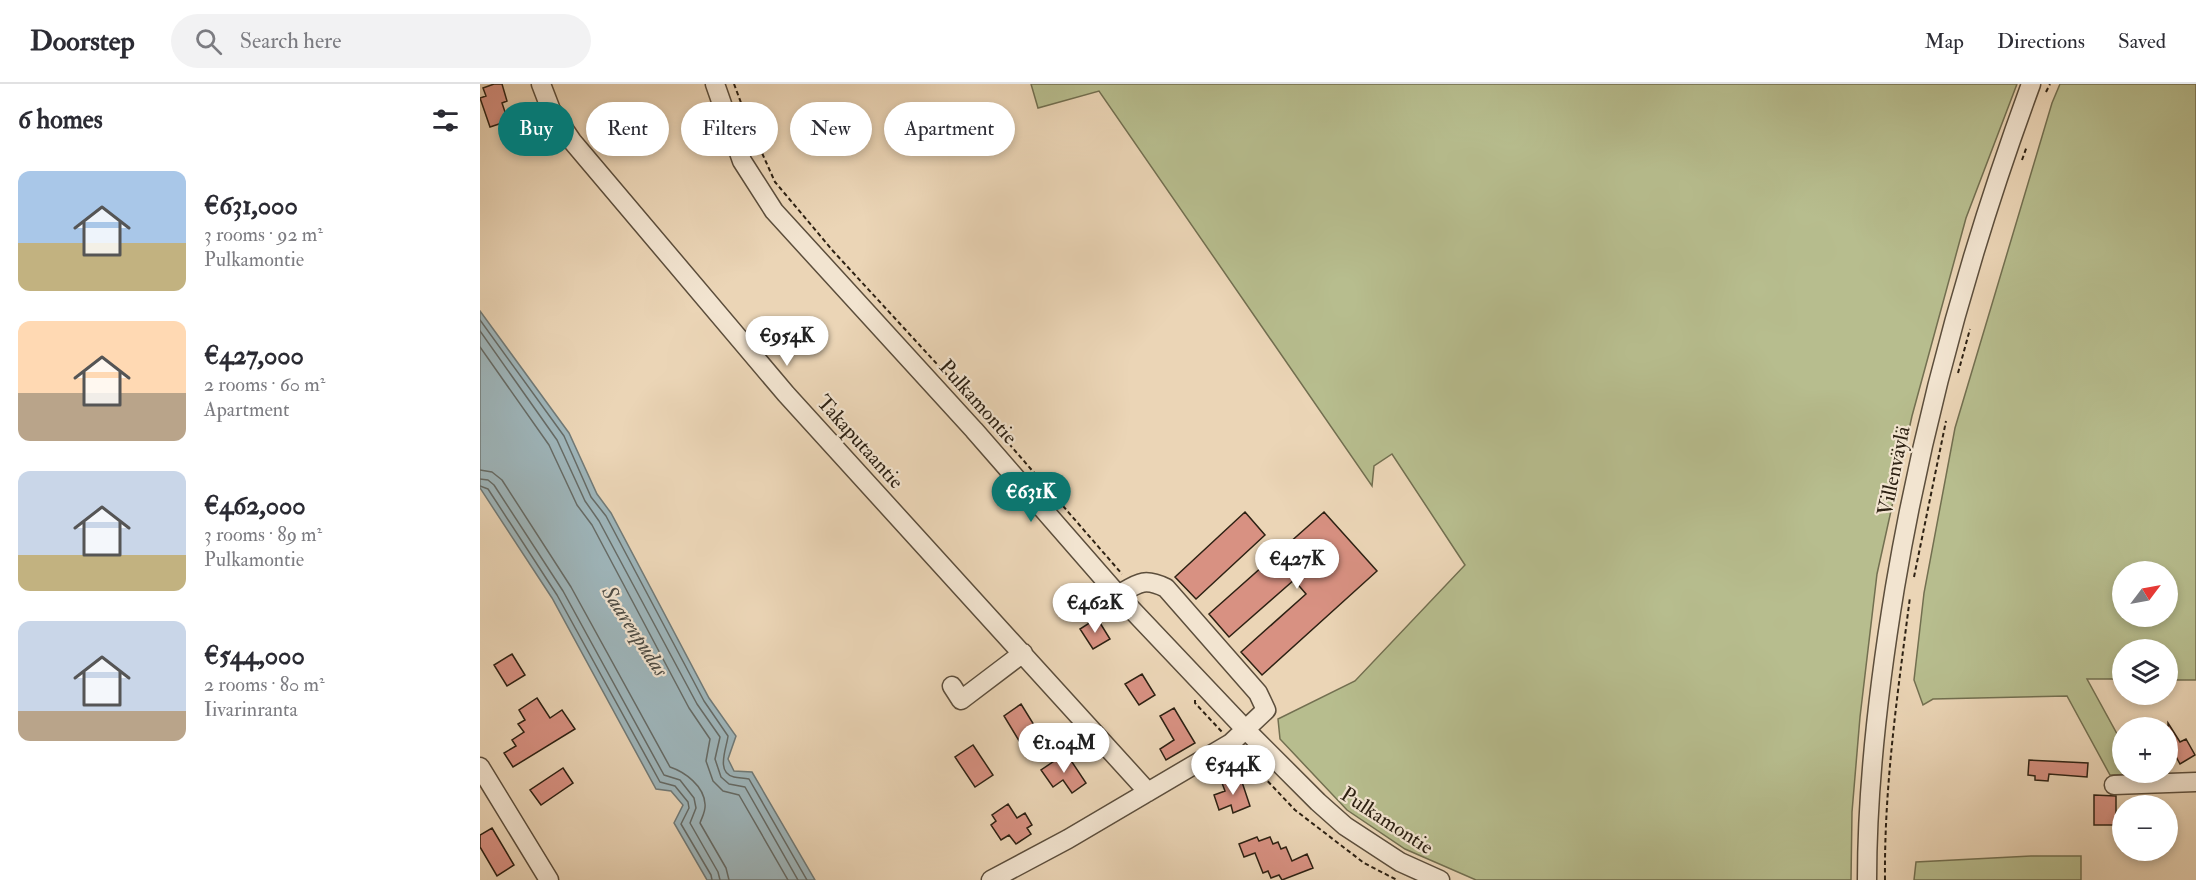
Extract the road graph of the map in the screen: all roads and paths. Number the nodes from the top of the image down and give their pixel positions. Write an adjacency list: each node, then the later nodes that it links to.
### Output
1 (541, 84): 14 (street, Takaputaantie)
2 (715, 84): 13 (street, Pulkamontie)
3 (2031, 84): 24 (street, Villenväylä)
4 (2050, 84): 5 (path)
5 (2042, 100)
6 (2028, 143): 7 (path)
7 (2020, 164)
8 (1970, 326): 9 (path)
9 (1956, 381)
10 (1947, 414): 11 (path)
11 (1914, 577)
12 (1911, 589): 25 (path)
13 (1118, 595): 16 (street, Pulkamontie); 16 (street)
14 (1023, 653): 15 (street); 20 (street, Takaputaantie)
15 (952, 687)
16 (1246, 730): 20 (street); 23 (street, Pulkamontie)
17 (480, 767): 21 (street)
18 (2196, 782): 19 (street)
19 (2114, 785)
20 (1148, 792): 22 (street)
21 (547, 879)
22 (992, 880)
23 (1440, 880)
24 (1867, 880)
25 (1885, 880)

